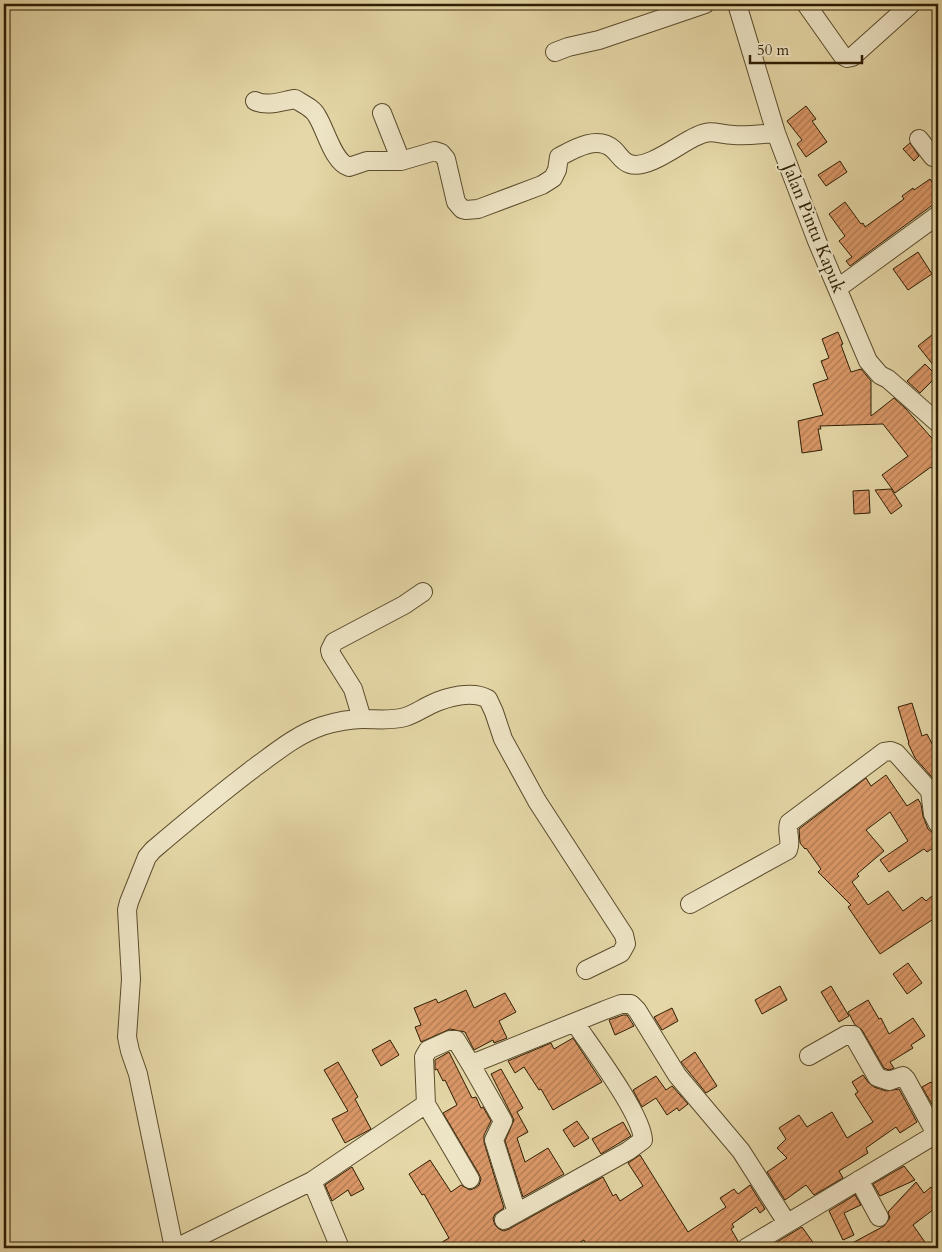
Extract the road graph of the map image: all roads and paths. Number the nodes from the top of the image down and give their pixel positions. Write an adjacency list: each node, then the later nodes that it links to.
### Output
1 (704, 4): 5 (street)
2 (806, 4): 3 (street)
3 (911, 4)
4 (741, 5): 8 (street, Jalan Pintu Kapuk)
5 (555, 52)
6 (255, 101): 11 (street)
7 (382, 113): 11 (street)
8 (776, 133): 11 (street); 13 (street, Jalan Pintu Kapuk)
9 (919, 139): 10 (street)
10 (938, 158)
11 (400, 161)
12 (938, 216): 13 (street)
13 (838, 288): 14 (street, Jalan Pintu Kapuk)
14 (938, 423)
15 (423, 592): 16 (street)
16 (362, 719): 20 (street); 31 (street)
17 (934, 790): 18 (street); 19 (street)
18 (938, 824)
19 (690, 904)
20 (586, 970)
21 (575, 1023): 23 (street); 23 (street); 30 (street)
22 (809, 1056): 25 (street)
23 (470, 1063): 24 (street)
24 (426, 1104): 26 (street); 28 (street)
25 (937, 1134): 27 (street)
26 (470, 1179)
27 (859, 1180): 29 (street); 30 (street)
28 (312, 1181): 31 (street); 32 (street)
29 (879, 1217)
30 (787, 1223): 33 (street)
31 (181, 1247)
32 (340, 1248)
33 (746, 1248)

